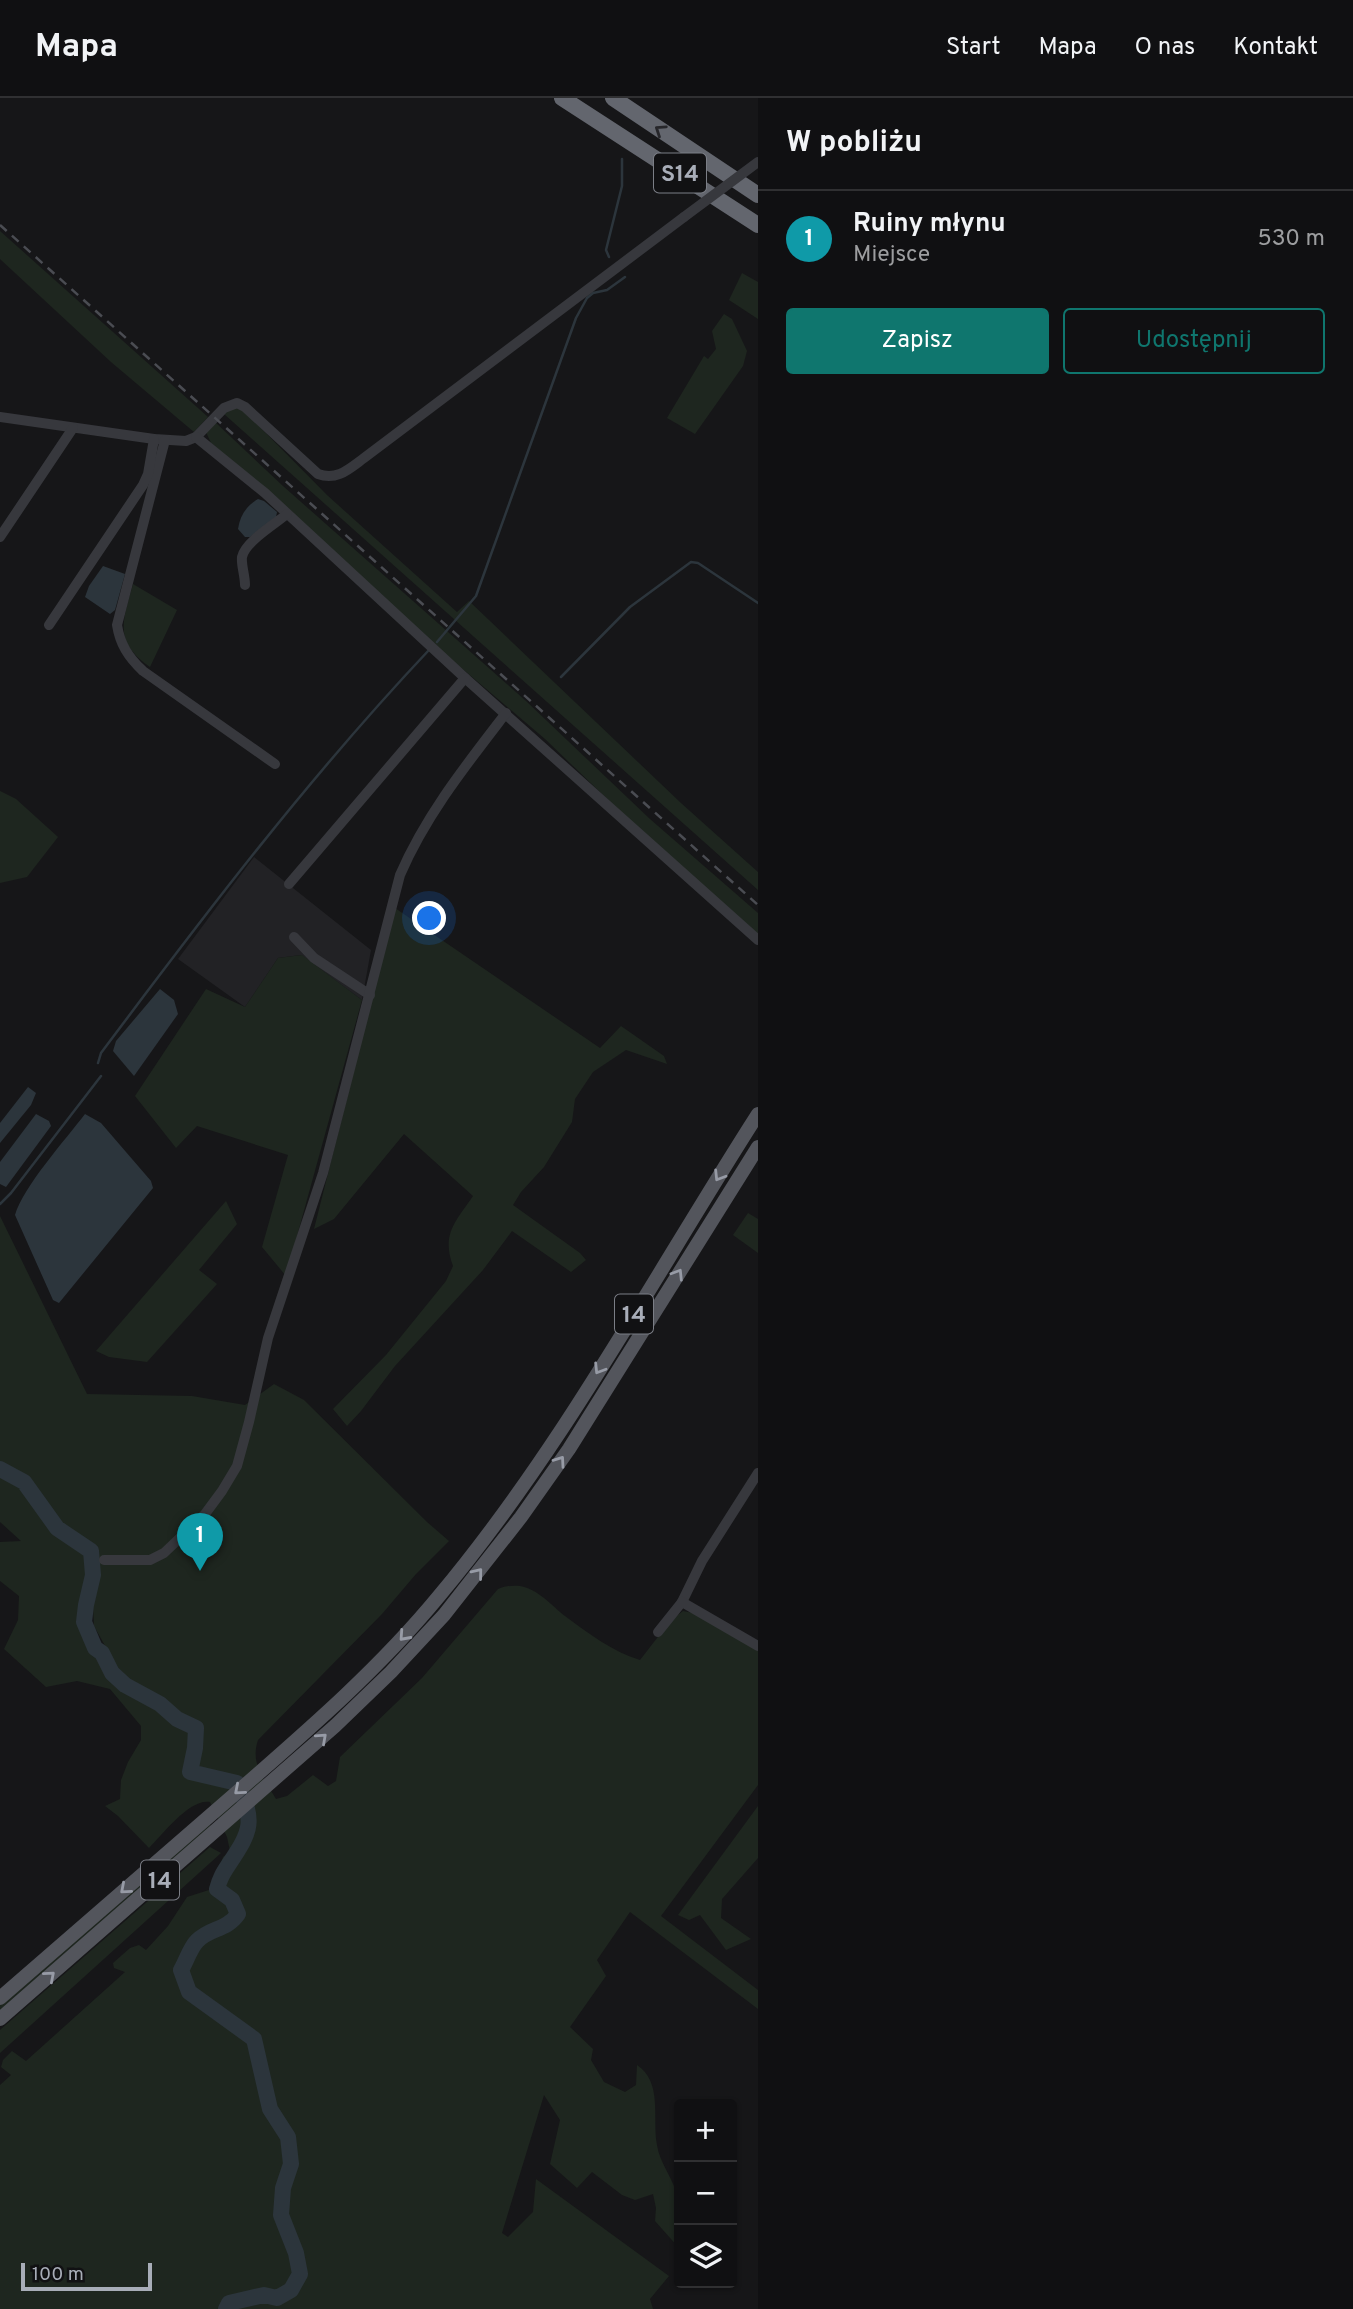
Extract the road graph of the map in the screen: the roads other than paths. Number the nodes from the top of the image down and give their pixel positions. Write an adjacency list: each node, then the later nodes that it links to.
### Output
1 (562, 98): 5 (highway, S14)
2 (613, 98): 4 (highway, S14, one-way to 2)
3 (758, 162): 8 (street, bridge)
4 (758, 195)
5 (758, 225)
6 (0, 417): 7 (street)
7 (73, 428): 9 (street); 11 (street)
8 (196, 437): 9 (street); 10 (street)
9 (159, 440): 13 (street); 16 (street)
10 (287, 514): 12 (street); 14 (street)
11 (0, 537)
12 (245, 585)
13 (50, 625)
14 (465, 678): 15 (street); 17 (street)
15 (506, 713): 19 (street); 20 (street)
16 (275, 764)
17 (289, 884)
18 (294, 937): 20 (street)
19 (758, 940)
20 (370, 995): 24 (street)
21 (758, 1114): 28 (main road, 14, one-way to 28)
22 (758, 1147): 29 (main road, 14, one-way to 22)
23 (758, 1473): 25 (street)
24 (104, 1560)
25 (682, 1602): 26 (street); 27 (street)
26 (658, 1632)
27 (758, 1646)
28 (0, 1998)
29 (0, 2020)

